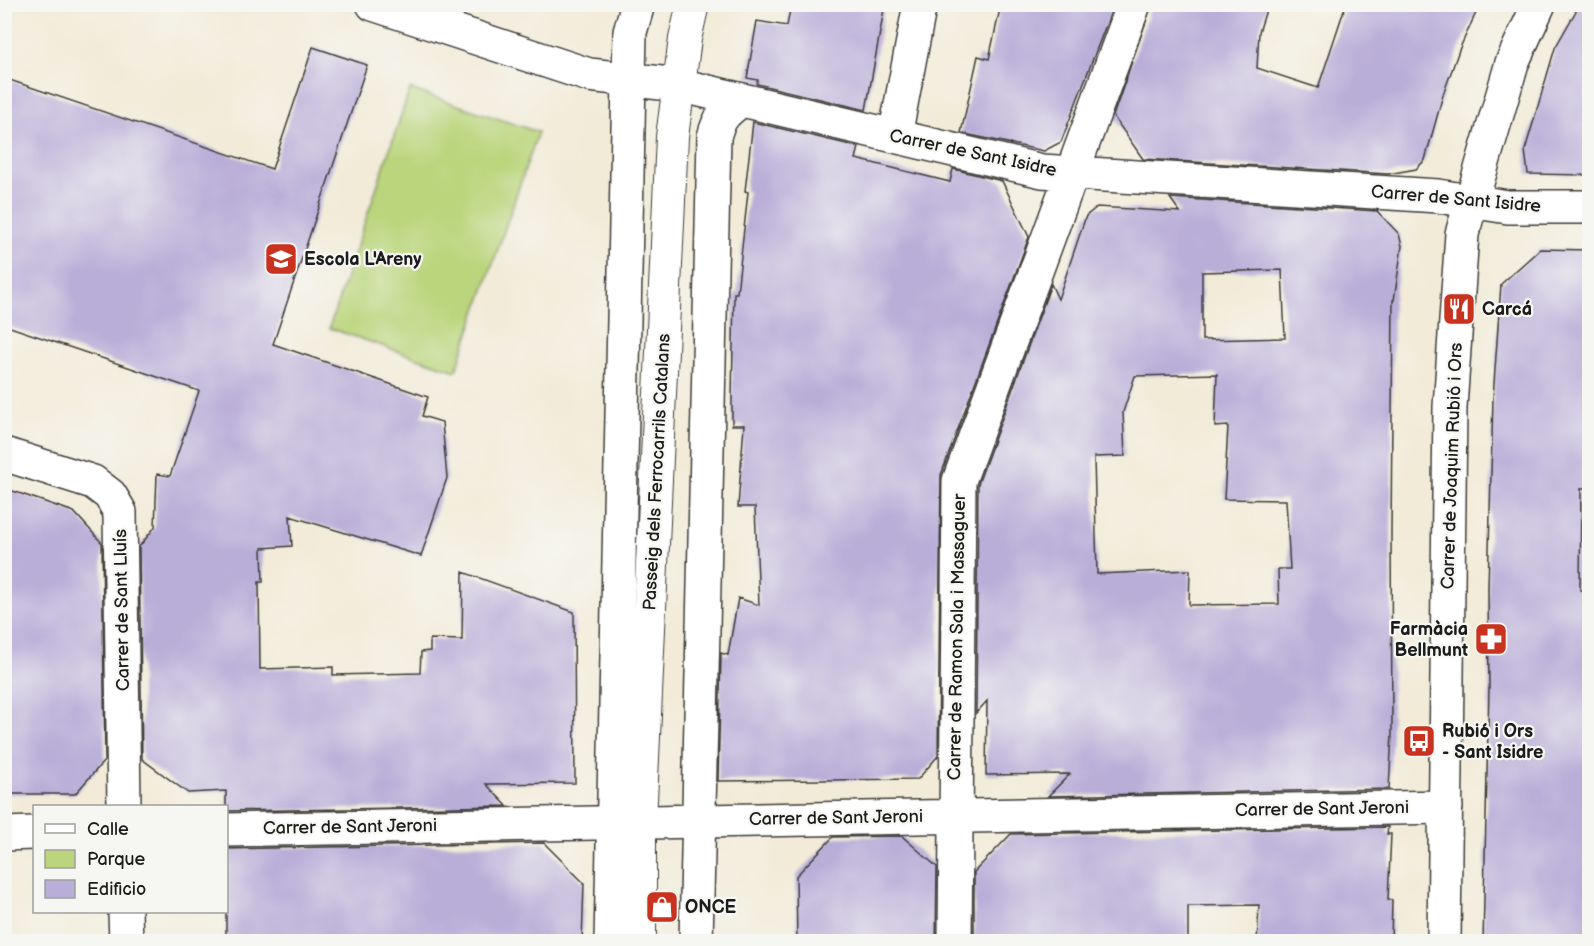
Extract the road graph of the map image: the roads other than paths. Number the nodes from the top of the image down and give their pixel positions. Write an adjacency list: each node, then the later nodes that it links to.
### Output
1 (373, 4): 7 (street, Carrer de Sant Isidre)
2 (638, 4): 7 (street, Passeig dels Ferrocarrils Catalans)
3 (693, 4): 8 (street, Passeig dels Ferrocarrils Catalans)
4 (920, 4): 10 (street)
5 (1134, 4): 11 (street, Carrer de Ramon Sala i Massaguer)
6 (1539, 4): 12 (street, Carrer de Joaquim Rubió i Ors)
7 (629, 80): 8 (street, Carrer de Sant Isidre); 19 (street, Passeig dels Ferrocarrils Catalans)
8 (679, 85): 9 (street, Carrer de Sant Isidre); 19 (street, Passeig dels Ferrocarrils Catalans)
9 (741, 100): 10 (street, Carrer de Sant Isidre); 18 (street)
10 (895, 136): 11 (street, Carrer de Sant Isidre)
11 (1072, 173): 12 (street, Carrer de Sant Isidre); 17 (street, Carrer de Ramon Sala i Massaguer)
12 (1472, 201): 13 (street, Carrer de Sant Isidre); 16 (street, Carrer de Joaquim Rubió i Ors)
13 (1590, 207)
14 (4, 454): 15 (street, Carrer de Sant Lluís)
15 (124, 805)
16 (1446, 807): 17 (street, Carrer de Sant Jeroni); 29 (street, Carrer de Joaquim Rubió i Ors)
17 (956, 816): 18 (street, Carrer de Sant Jeroni); 28 (street, Carrer de Ramon Sala i Massaguer)
18 (699, 821): 19 (street, Carrer de Sant Jeroni); 27 (street)
19 (627, 822): 20 (street, Carrer de Sant Jeroni); 25 (street, Passeig dels Ferrocarrils Catalans); 26 (street, Passeig dels Ferrocarrils Catalans)
20 (228, 830)
21 (33, 833): 22 (street)
22 (4, 834)
23 (125, 913): 24 (street)
24 (126, 942)
25 (611, 942)
26 (640, 942)
27 (696, 942)
28 (955, 942)
29 (1444, 942)

